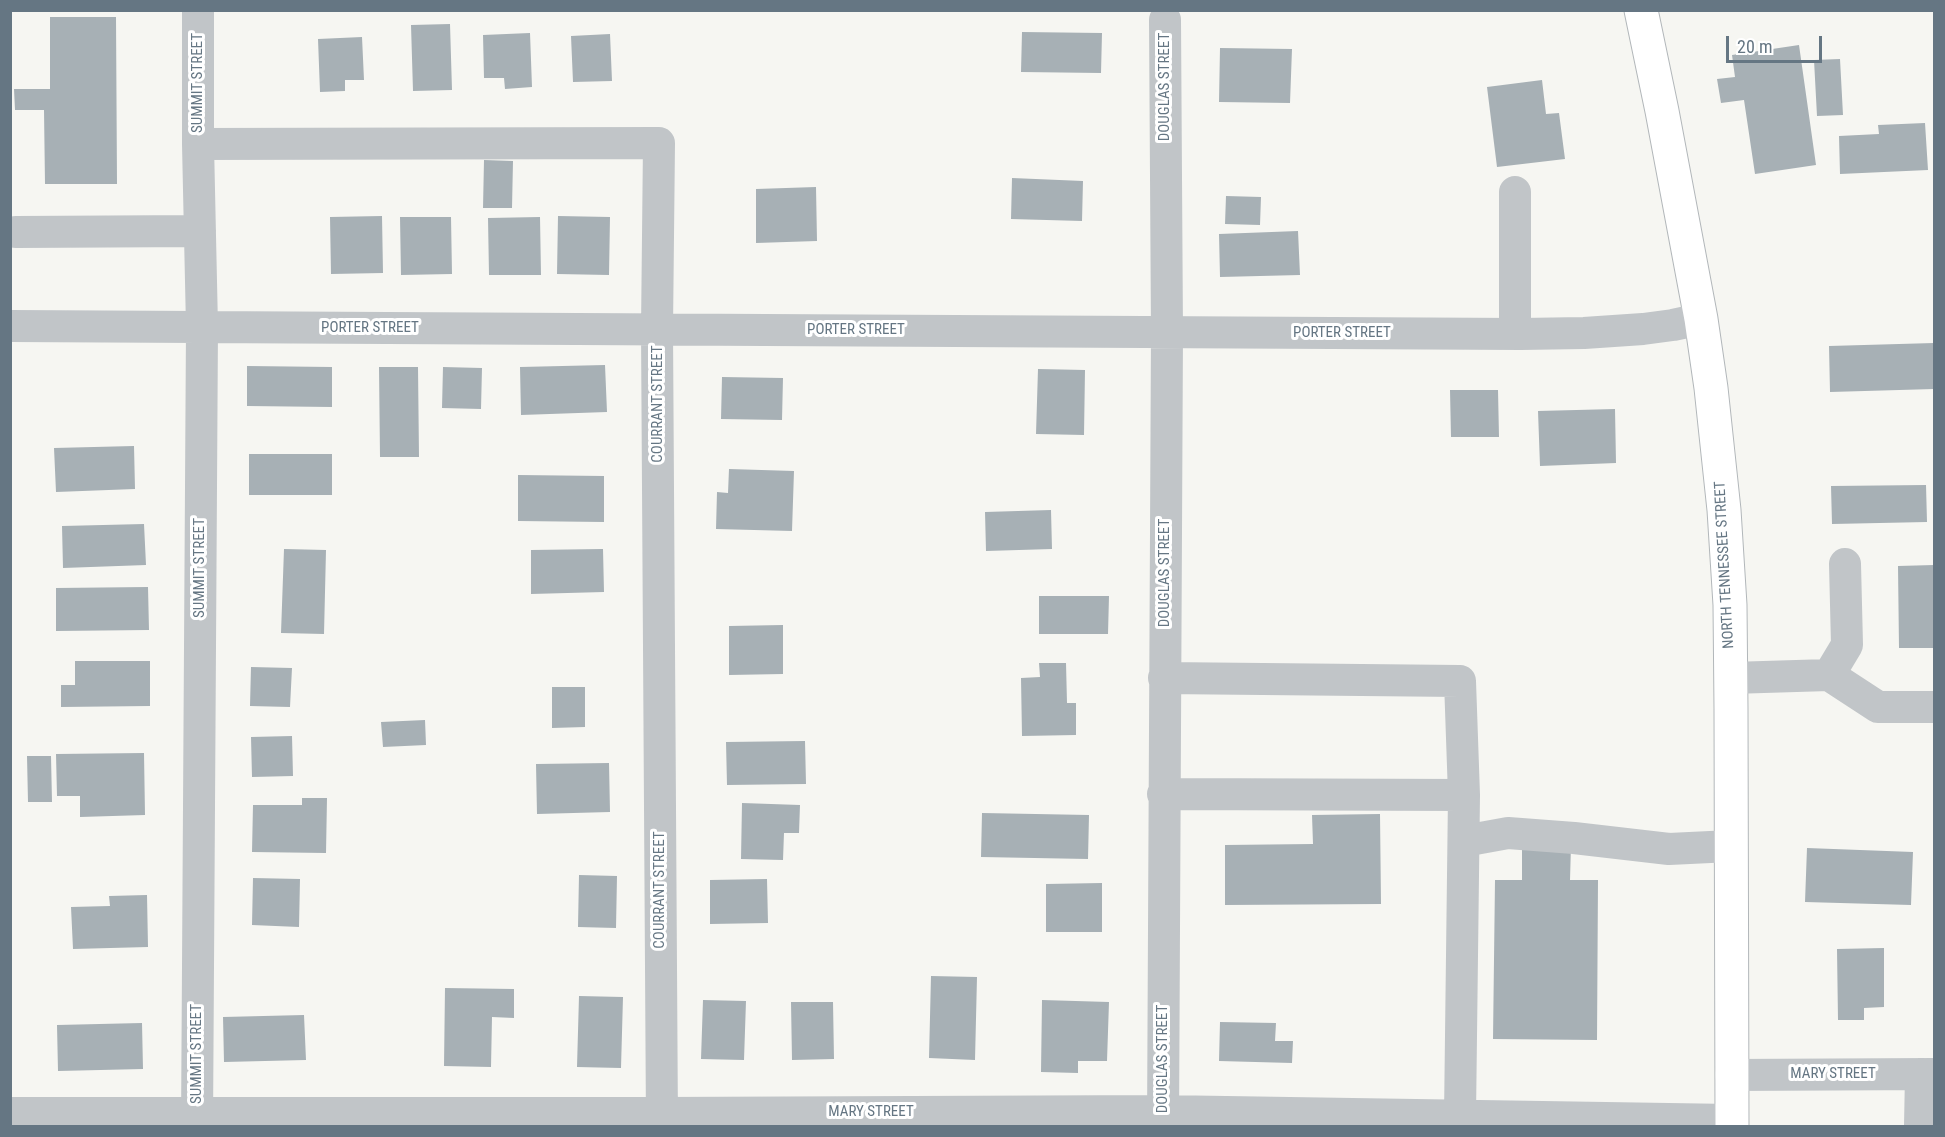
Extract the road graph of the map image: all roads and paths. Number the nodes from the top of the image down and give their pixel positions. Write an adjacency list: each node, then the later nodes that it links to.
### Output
1 (198, 10): 4 (street, SUMMIT STREET)
2 (1641, 10): 8 (main road, NORTH TENNESSEE STREET)
3 (1165, 20): 12 (street, DOUGLAS STREET)
4 (198, 144): 6 (street, SUMMIT STREET); 11 (street, COURRANT STREET)
5 (1515, 192): 13 (street)
6 (200, 231): 7 (street); 10 (street, SUMMIT STREET)
7 (16, 232)
8 (1701, 319): 13 (street, PORTER STREET); 17 (main road, NORTH TENNESSEE STREET)
9 (10, 326): 10 (street, PORTER STREET)
10 (202, 327): 11 (street, PORTER STREET); 28 (street, SUMMIT STREET)
11 (657, 329): 12 (street, PORTER STREET); 29 (street, COURRANT STREET)
12 (1167, 333): 13 (street, PORTER STREET); 16 (street, DOUGLAS STREET)
13 (1515, 334)
14 (1845, 564): 15 (street)
15 (1829, 675): 17 (street); 18 (street)
16 (1164, 678): 19 (street, DOUGLAS STREET); 20 (street)
17 (1731, 678): 22 (main road, NORTH TENNESSEE STREET)
18 (1935, 708)
19 (1163, 794): 20 (street); 27 (street, DOUGLAS STREET)
20 (1464, 795): 21 (street)
21 (1464, 842): 22 (street); 26 (street)
22 (1731, 846): 24 (main road, NORTH TENNESSEE STREET)
23 (1928, 1074): 24 (street, MARY STREET); 31 (street)
24 (1731, 1075): 30 (main road, NORTH TENNESSEE STREET)
25 (10, 1113): 28 (street, MARY STREET)
26 (1460, 1116): 27 (street, MARY STREET); 30 (street, MARY STREET)
27 (1163, 1119): 29 (street, MARY STREET)
28 (197, 1120): 29 (street, MARY STREET)
29 (661, 1120)
30 (1732, 1123)
31 (1920, 1126)

